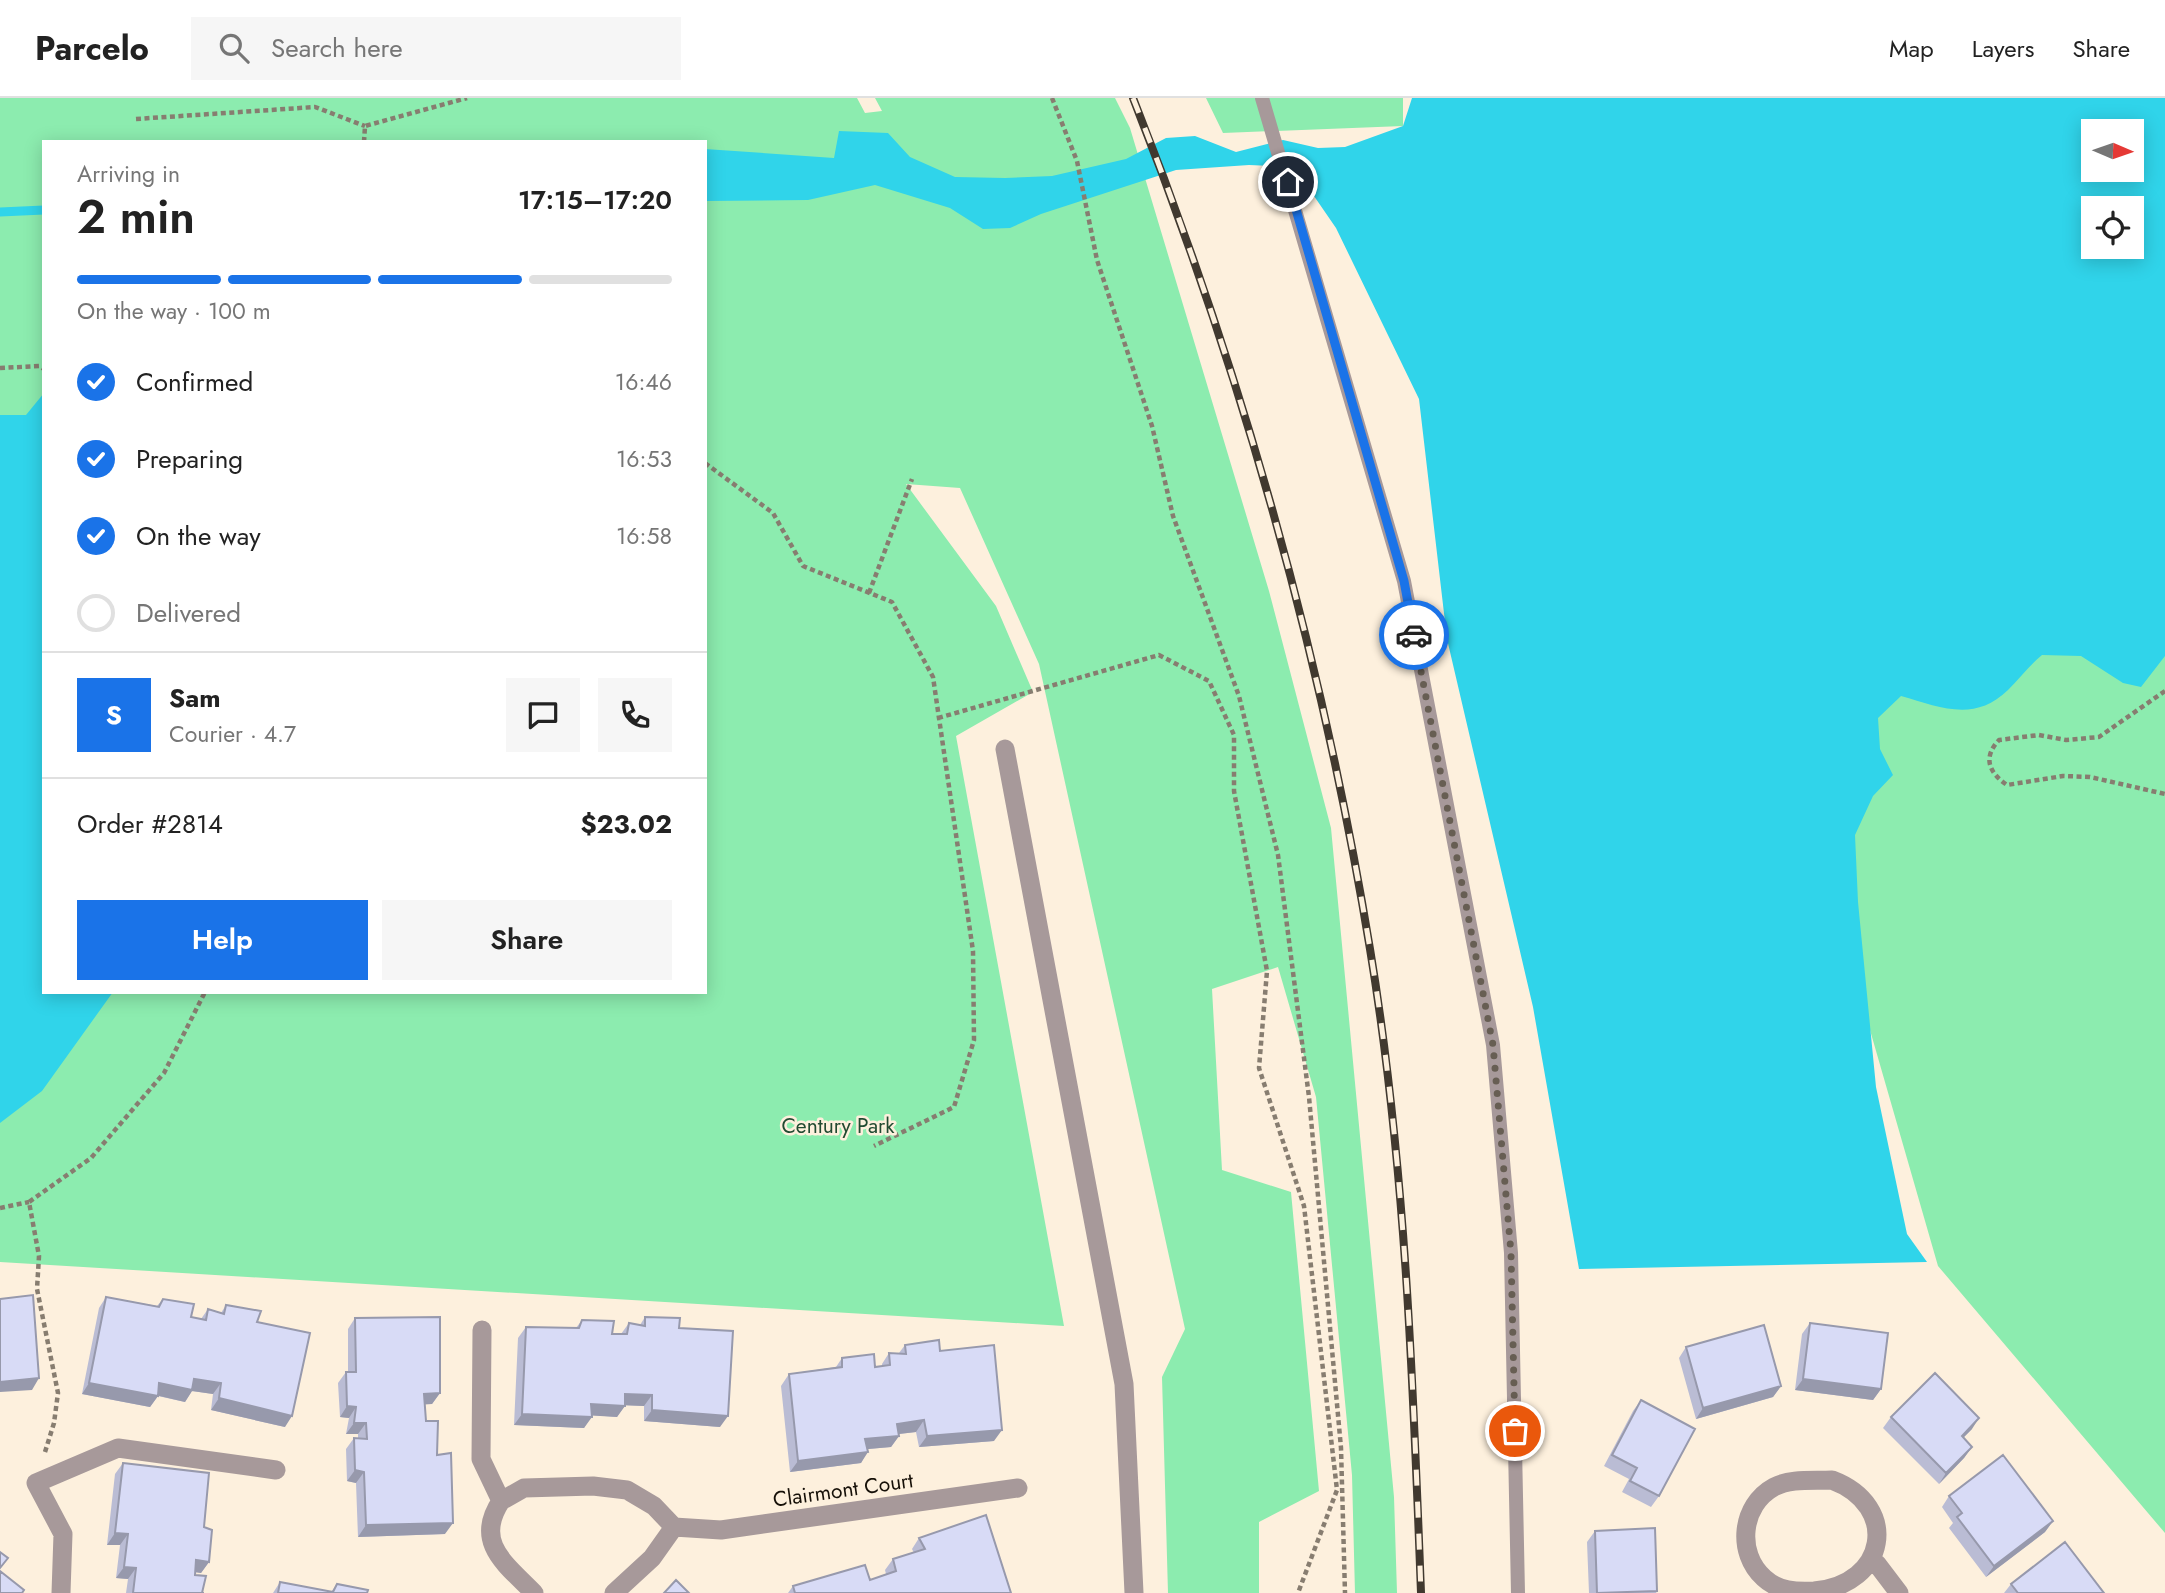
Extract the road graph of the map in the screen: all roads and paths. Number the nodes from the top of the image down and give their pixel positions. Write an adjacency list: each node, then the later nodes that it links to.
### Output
1 (467, 98): 5 (path)
2 (1052, 98): 32 (path)
3 (1264, 104): 33 (lane)
4 (136, 119): 5 (path)
5 (365, 126): 6 (path)
6 (365, 140)
7 (0, 368): 8 (path)
8 (42, 368)
9 (707, 464): 11 (path)
10 (912, 479): 11 (path)
11 (869, 593): 13 (path)
12 (2165, 691): 15 (path)
13 (938, 719): 17 (path); 31 (path)
14 (1005, 749): 30 (street)
15 (2165, 794)
16 (204, 994): 18 (path)
17 (874, 1146)
18 (29, 1202): 19 (path); 22 (path)
19 (0, 1208)
20 (482, 1330): 24 (street)
21 (275, 1470): 22 (street)
22 (36, 1483): 27 (street)
23 (1018, 1488): 25 (street, Clairmont Court)
24 (501, 1501): 25 (street); 28 (street)
25 (674, 1527): 29 (street)
26 (1870, 1561): 26 (street); 34 (street)
27 (61, 1593)
28 (534, 1593)
29 (614, 1593)
30 (1134, 1593)
31 (1298, 1593)
32 (1345, 1593)
33 (1518, 1593)
34 (1899, 1593)

